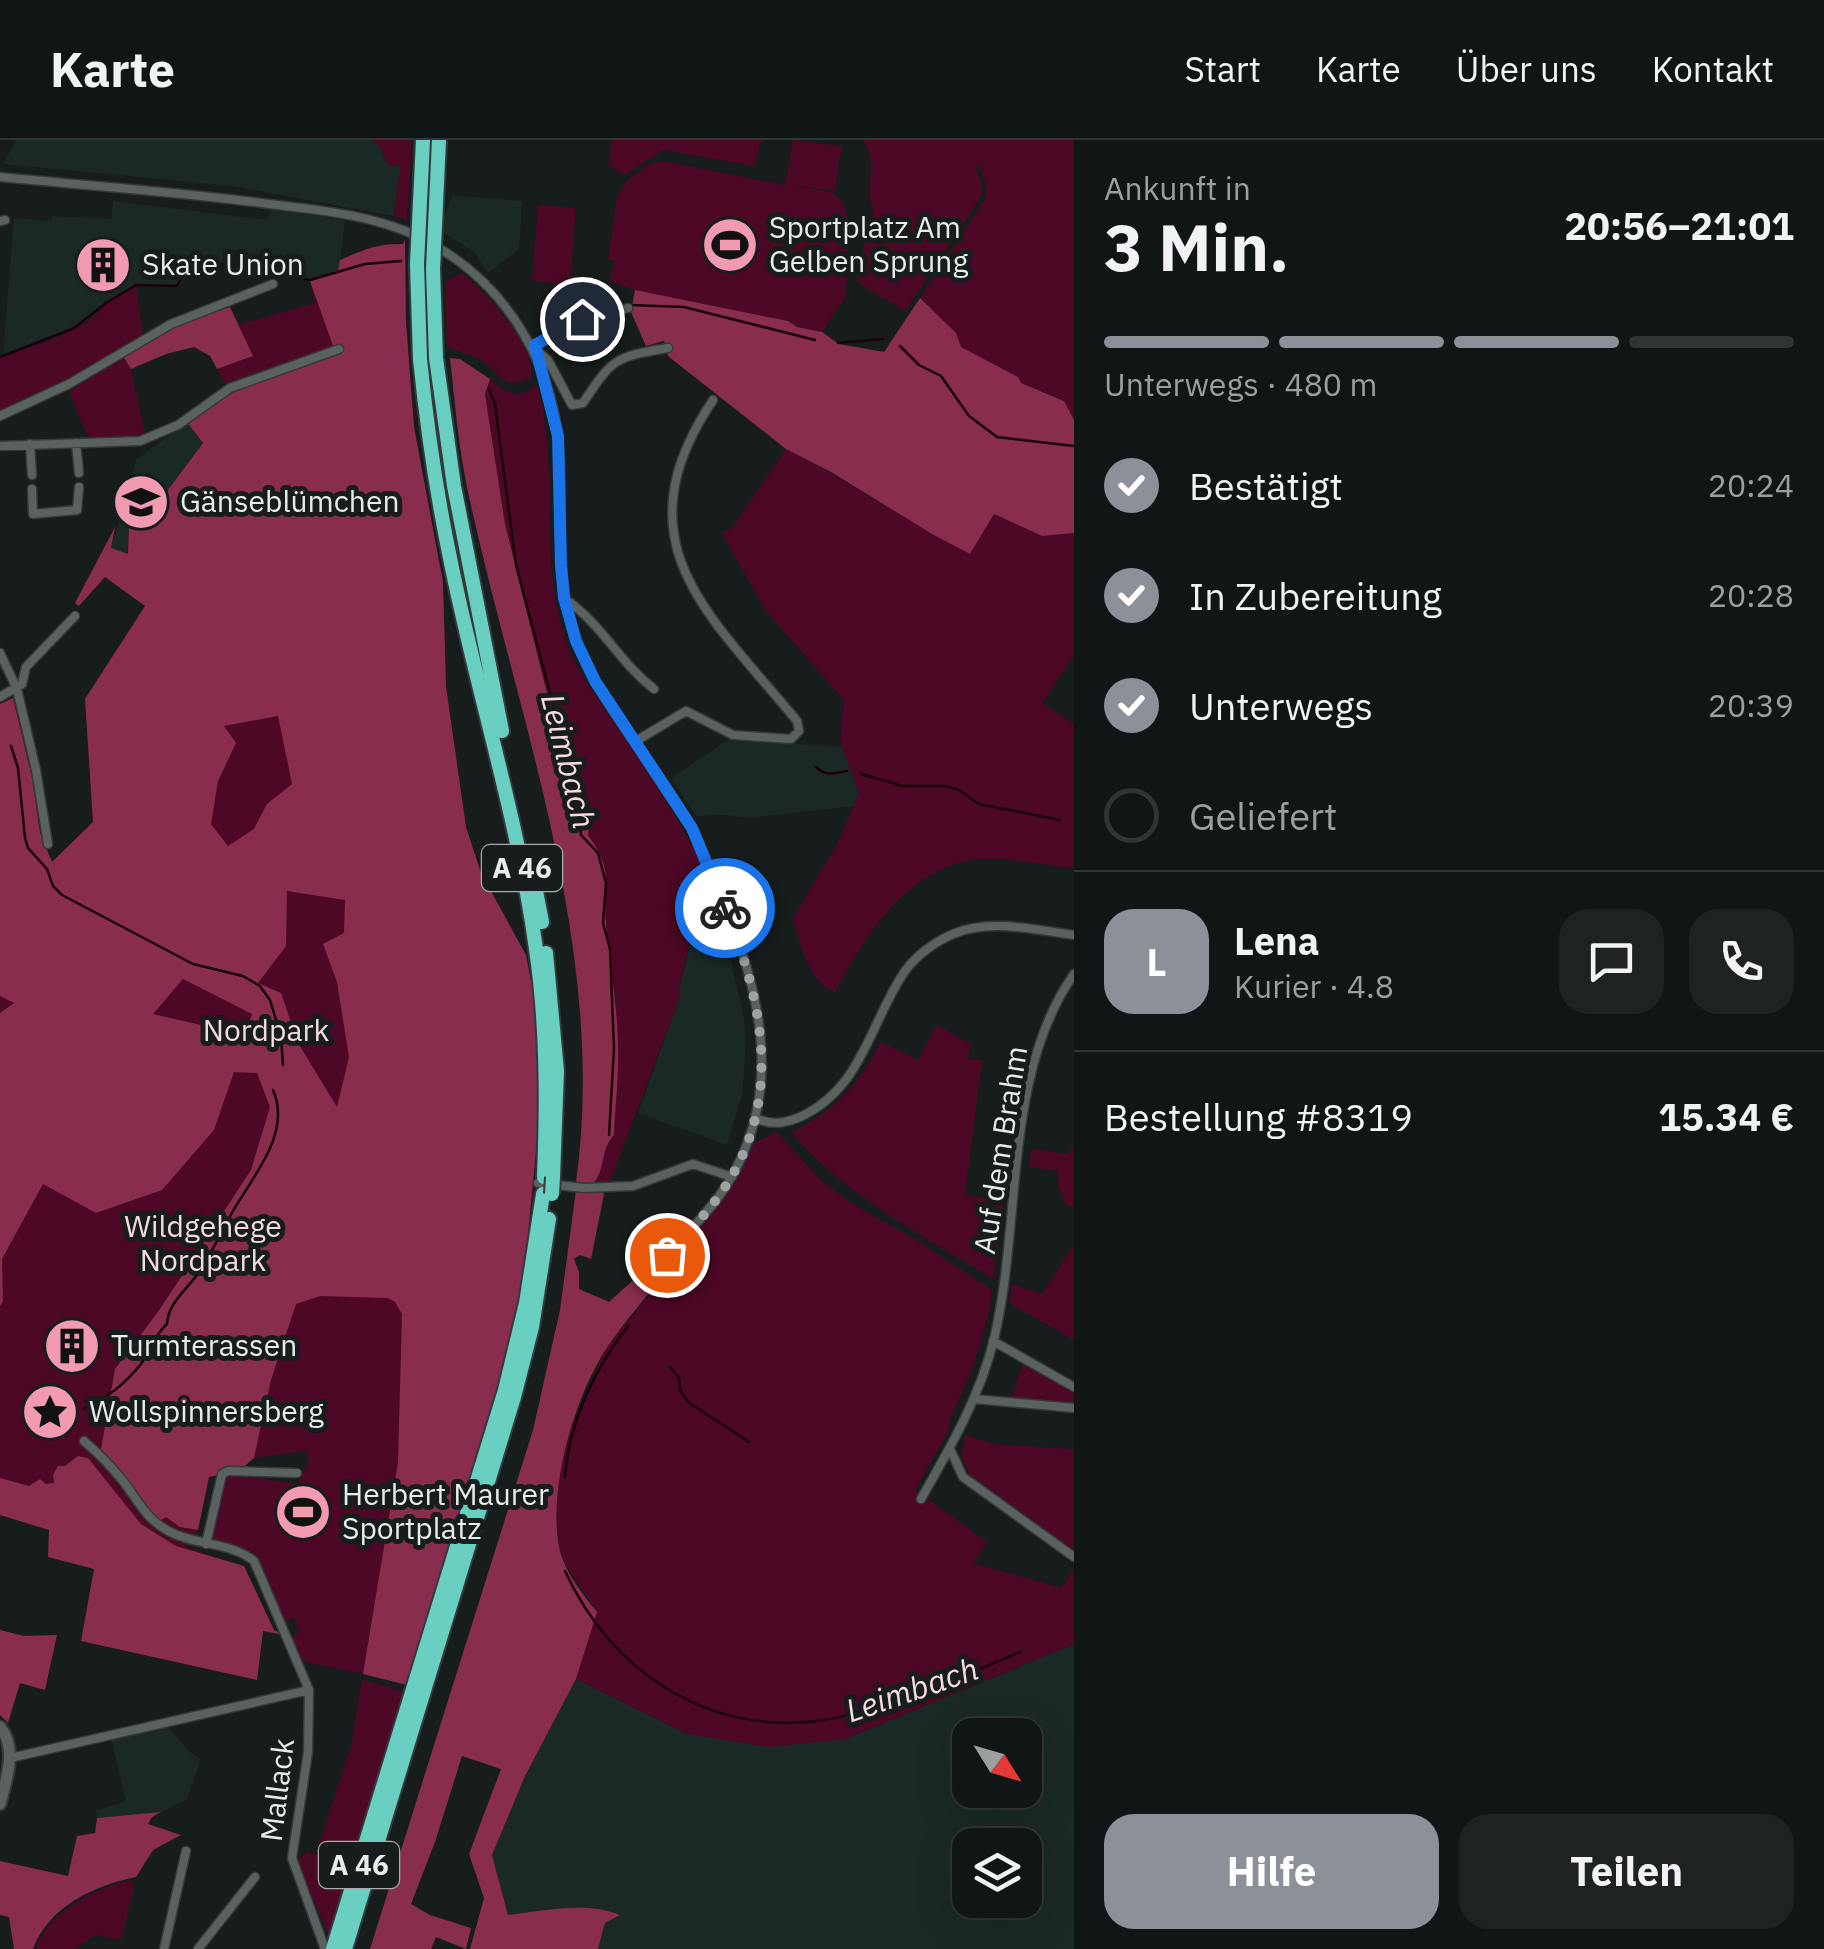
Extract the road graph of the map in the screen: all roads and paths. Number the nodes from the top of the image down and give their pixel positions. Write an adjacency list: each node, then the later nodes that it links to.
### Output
1 (423, 140): 9 (highway, A 46, bridge)
2 (439, 140): 9 (highway, A 46, bridge)
3 (0, 177): 8 (street)
4 (273, 284): 11 (street)
5 (628, 308): 8 (street)
6 (668, 348): 8 (street)
7 (339, 349): 12 (street)
8 (536, 356): 19 (street)
9 (428, 359): 31 (highway, A 46)
10 (714, 400): 25 (street)
11 (0, 416)
12 (76, 443): 13 (street); 15 (street)
13 (30, 444): 14 (street); 16 (street)
14 (0, 446)
15 (78, 473)
16 (32, 475)
17 (79, 487): 18 (street)
18 (32, 489)
19 (564, 598): 23 (street); 25 (street)
20 (75, 616): 22 (street)
21 (0, 654): 22 (street)
22 (17, 689): 24 (street); 26 (street)
23 (654, 689)
24 (0, 697)
25 (636, 742): 29 (street)
26 (48, 844)
27 (1074, 935): 29 (street)
28 (1074, 974): 33 (street, Auf dem Brahm)
29 (756, 1118): 30 (street)
30 (732, 1177): 31 (street); 32 (street)
31 (546, 1185): 52 (highway, A 46); 53 (highway, A 46)
32 (667, 1255)
33 (994, 1341): 34 (street); 35 (street, Auf dem Brahm)
34 (1074, 1387)
35 (974, 1399): 36 (street); 38 (street, Auf dem Brahm)
36 (1074, 1408)
37 (84, 1441): 41 (street, Mallack)
38 (950, 1448): 40 (street, Auf dem Brahm); 42 (street)
39 (297, 1472): 41 (street)
40 (921, 1500)
41 (206, 1544): 43 (street, Mallack)
42 (1074, 1557)
43 (309, 1690): 45 (street, Mallack); 51 (street, Mallack)
44 (0, 1727): 45 (main road)
45 (10, 1758): 46 (main road)
46 (0, 1804)
47 (186, 1851): 49 (street)
48 (255, 1877): 50 (street)
49 (164, 1949)
50 (198, 1949)
51 (325, 1949)
52 (333, 1949)
53 (345, 1949)

